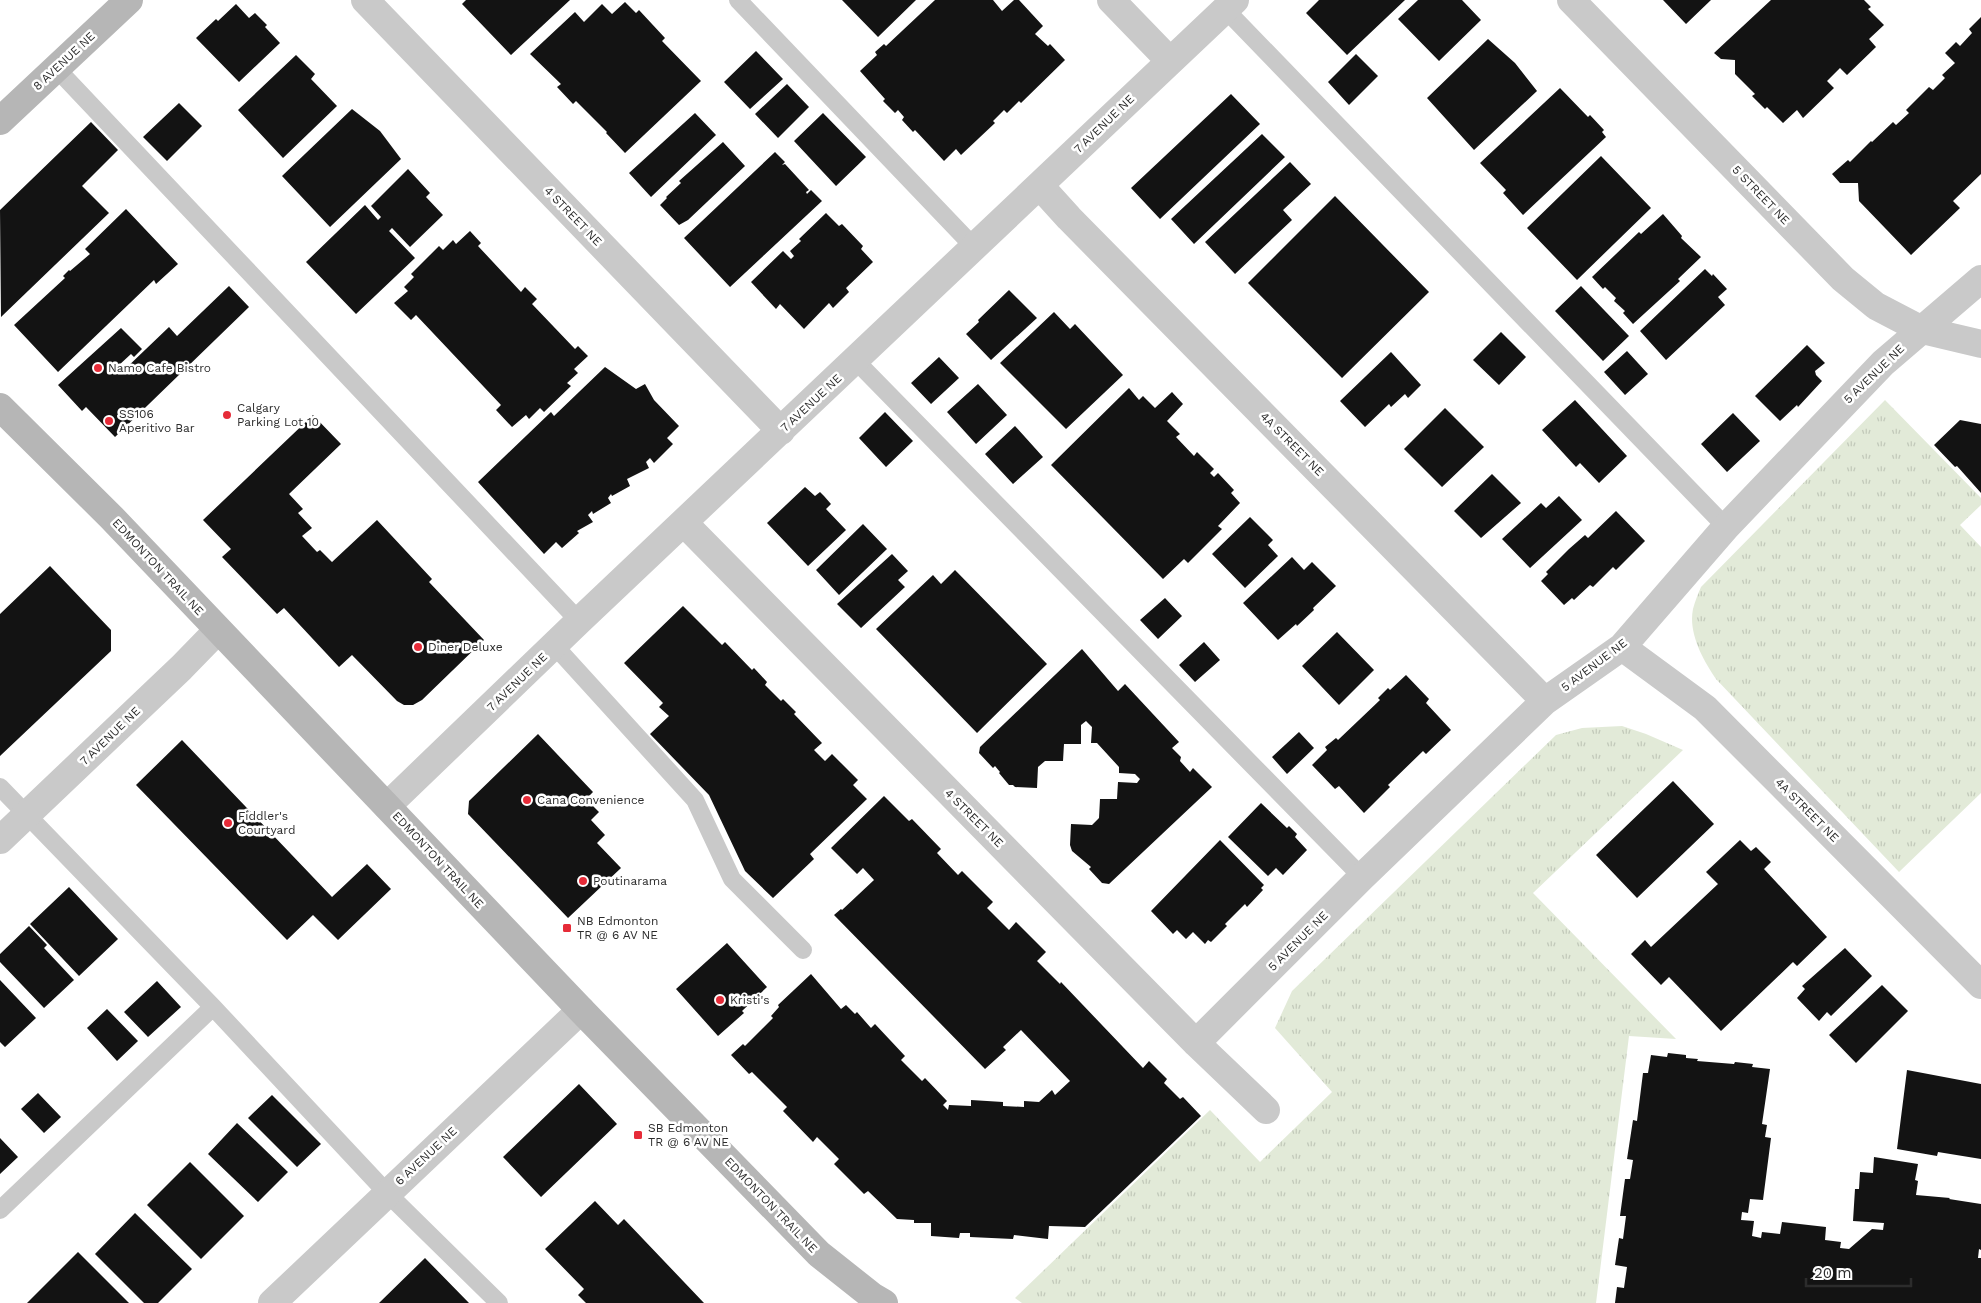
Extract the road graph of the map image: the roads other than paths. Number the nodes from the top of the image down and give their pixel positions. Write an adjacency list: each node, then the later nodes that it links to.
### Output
1 (129, 0): 8 (main road, 8 AVENUE NE)
2 (364, 0): 17 (street, 4 STREET NE)
3 (738, 0): 11 (lane)
4 (1111, 0): 7 (street)
5 (1571, 0): 13 (street, 5 STREET NE)
6 (1230, 5): 7 (street, 7 AVENUE NE); 19 (lane)
7 (1170, 62): 10 (street, 7 AVENUE NE)
8 (56, 68): 9 (main road, 8 AVENUE NE); 20 (lane)
9 (0, 120)
10 (1040, 186): 11 (street, 7 AVENUE NE); 24 (street, 4A STREET NE)
11 (974, 247): 15 (street, 7 AVENUE NE)
12 (1981, 279): 13 (street, 5 AVENUE NE)
13 (1922, 330): 14 (street, 5 STREET NE); 19 (street, 5 AVENUE NE)
14 (1981, 344)
15 (856, 361): 17 (street, 7 AVENUE NE); 29 (lane)
16 (0, 407): 21 (main road, EDMONTON TRAIL NE)
17 (781, 431): 18 (street, 7 AVENUE NE)
18 (684, 523): 20 (street, 7 AVENUE NE); 34 (street, 4 STREET NE)
19 (1726, 527): 23 (street, 5 AVENUE NE)
20 (579, 621): 22 (street, 7 AVENUE NE)
21 (218, 630): 26 (main road, EDMONTON TRAIL NE); 27 (street, 7 AVENUE NE)
22 (554, 646): 26 (street, 7 AVENUE NE); 30 (lane)
23 (1622, 647): 24 (street, 5 AVENUE NE); 31 (street, 4A STREET NE)
24 (1545, 701): 29 (street, 5 AVENUE NE)
25 (0, 787): 27 (lane)
26 (387, 806): 33 (main road, EDMONTON TRAIL NE)
27 (27, 815): 28 (street, 7 AVENUE NE); 32 (lane)
28 (0, 840)
29 (1362, 877): 34 (street, 5 AVENUE NE)
30 (803, 950)
31 (1981, 985)
32 (213, 1007): 36 (lane); 37 (lane)
33 (580, 1010): 36 (street, 6 AVENUE NE); 40 (main road, EDMONTON TRAIL NE)
34 (1196, 1043): 35 (street, 4 STREET NE)
35 (1266, 1110)
36 (387, 1193): 38 (street, 6 AVENUE NE); 39 (lane)
37 (0, 1210)
38 (272, 1303)
39 (499, 1303)
40 (884, 1303)

